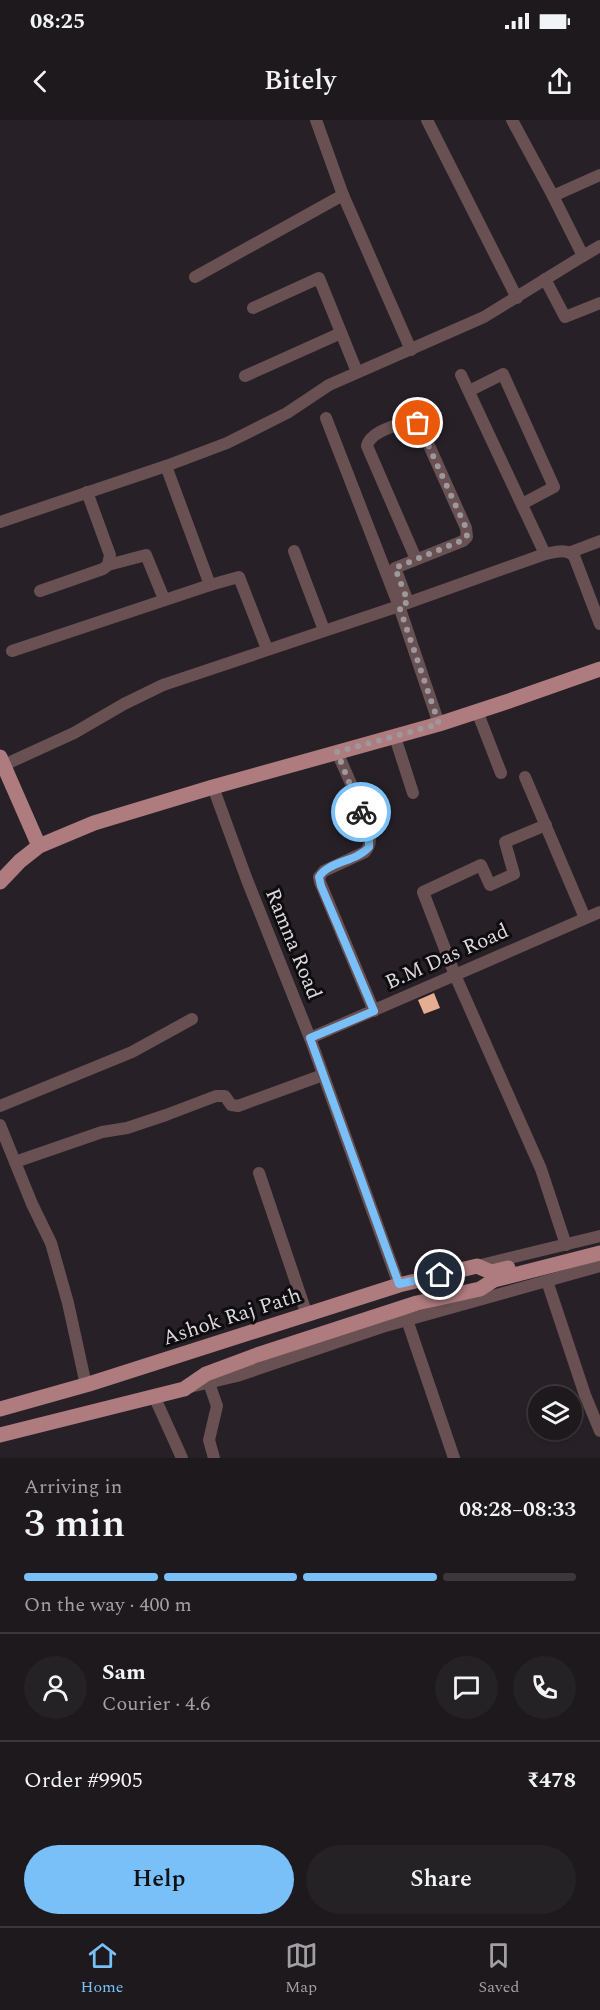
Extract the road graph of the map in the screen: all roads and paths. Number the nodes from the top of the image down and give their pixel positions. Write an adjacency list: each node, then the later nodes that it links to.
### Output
1 (316, 120): 5 (street)
2 (427, 120): 11 (street)
3 (512, 120): 6 (street)
4 (600, 175): 6 (street)
5 (343, 195): 9 (street); 15 (street)
6 (553, 196): 8 (street)
7 (600, 246): 8 (street)
8 (584, 256): 10 (street)
9 (195, 277)
10 (545, 279): 11 (street); 12 (street)
11 (517, 298): 15 (street)
12 (600, 303)
13 (254, 308): 14 (street)
14 (341, 333): 16 (street); 18 (street)
15 (411, 350): 16 (street)
16 (357, 372): 21 (street)
17 (461, 375): 19 (street)
18 (245, 376)
19 (469, 391): 23 (street); 23 (street)
20 (326, 418): 34 (street)
21 (166, 466): 22 (street); 31 (street)
22 (87, 492): 24 (street); 30 (street)
23 (522, 504): 28 (street)
24 (0, 522)
25 (600, 541): 27 (street)
26 (294, 550): 36 (street)
27 (571, 552): 28 (street); 35 (street)
28 (545, 554): 34 (street)
29 (417, 559): 29 (street); 34 (street)
30 (108, 565): 32 (street); 33 (street)
31 (210, 585): 33 (street); 37 (street)
32 (40, 591)
33 (164, 599): 38 (street)
34 (404, 604): 36 (street); 41 (street)
35 (600, 624)
36 (324, 630): 37 (street)
37 (267, 649): 44 (street)
38 (12, 651)
39 (600, 669): 40 (main road)
40 (477, 711): 41 (main road); 45 (street)
41 (439, 724): 42 (main road)
42 (395, 737): 43 (main road); 48 (street)
43 (337, 752): 47 (main road); 55 (street)
44 (2, 761): 50 (main road)
45 (501, 773)
46 (525, 777): 49 (street)
47 (213, 787): 50 (main road); 57 (street, Ramna Road)
48 (413, 793)
49 (546, 825): 53 (street); 54 (street)
50 (39, 846): 51 (main road)
51 (0, 882)
52 (600, 912): 53 (street, B.M Das Road)
53 (585, 918): 54 (street, B.M Das Road)
54 (455, 975): 55 (street, B.M Das Road); 66 (street)
55 (374, 1011): 57 (street, B.M Das Road)
56 (192, 1019): 59 (street)
57 (310, 1038): 58 (street, Ramna Road)
58 (323, 1075): 62 (street); 71 (street, Ramna Road)
59 (0, 1106)
60 (0, 1125): 61 (street)
61 (5, 1149): 62 (street)
62 (15, 1161): 75 (street)
63 (260, 1173): 72 (street)
64 (600, 1236): 66 (street, Ashok Raj Path)
65 (600, 1244): 68 (main road, Ashok Raj Path)
66 (566, 1245): 68 (street, Ashok Raj Path)
67 (600, 1253): 74 (main road, Ashok Raj Path)
68 (477, 1266): 71 (main road, Ashok Raj Path)
69 (600, 1266): 70 (street)
70 (547, 1281): 73 (street); 79 (street)
71 (399, 1284): 72 (main road, Ashok Raj Path)
72 (307, 1315): 75 (main road, Ashok Raj Path)
73 (407, 1320): 74 (street); 83 (street)
74 (207, 1378): 76 (main road, Ashok Raj Path); 82 (street)
75 (80, 1387): 77 (main road, Ashok Raj Path); 78 (main road)
76 (154, 1396): 78 (main road); 81 (street)
77 (1, 1406)
78 (80, 1414): 80 (main road)
79 (600, 1431)
80 (0, 1435)
81 (182, 1458)
82 (214, 1458)
83 (454, 1458)

